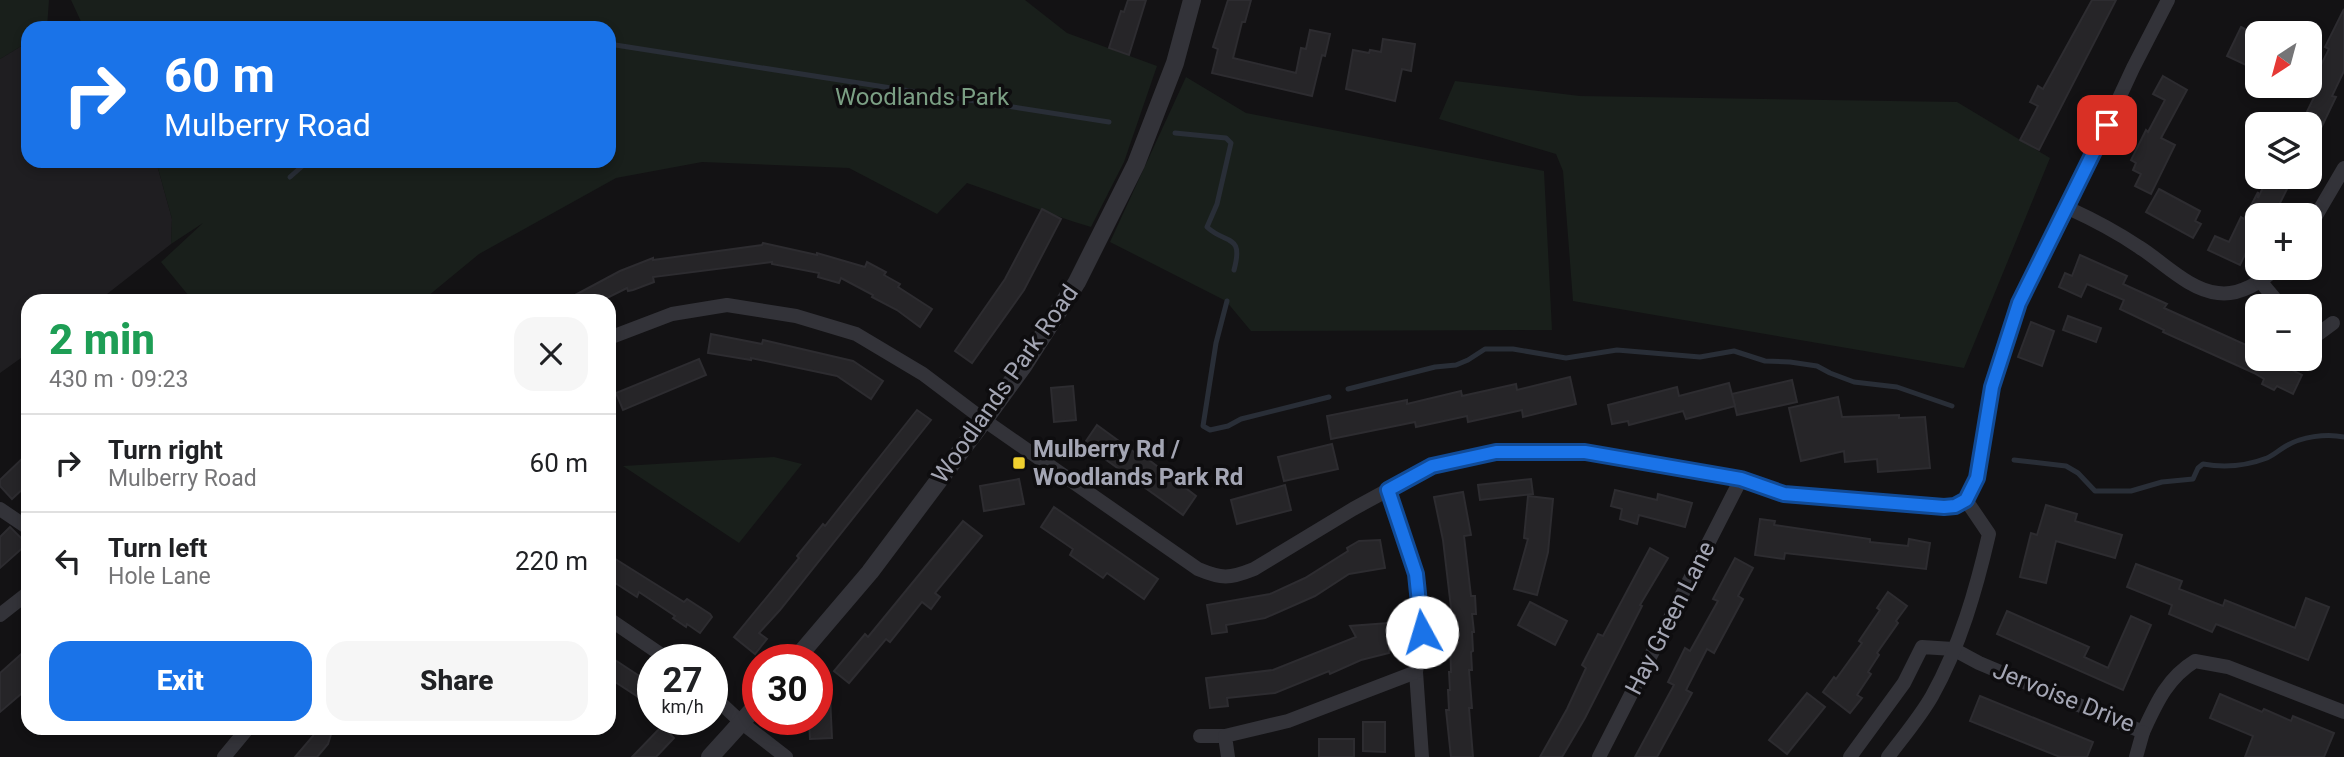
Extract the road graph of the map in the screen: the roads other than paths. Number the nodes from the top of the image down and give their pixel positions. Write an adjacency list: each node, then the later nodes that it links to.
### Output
1 (1192, 0): 11 (street, Woodlands Park Road)
2 (2168, 0): 5 (street)
3 (2344, 168): 4 (street)
4 (2322, 206)
5 (2068, 208): 6 (street); 14 (street)
6 (2260, 281): 7 (street)
7 (2271, 294)
8 (2333, 323): 9 (street)
9 (2322, 331)
10 (616, 335): 11 (street)
11 (984, 420): 13 (street); 21 (street, Woodlands Park Road)
12 (1741, 479): 13 (street); 14 (street); 37 (street, Hay Green Lane)
13 (1388, 490): 23 (street)
14 (1966, 500): 22 (street)
15 (0, 509): 16 (street)
16 (21, 523)
17 (21, 598): 18 (street)
18 (0, 615)
19 (616, 624): 20 (street)
20 (646, 644)
21 (809, 644)
22 (1953, 649): 27 (street, Jervoise Drive); 38 (street); 39 (street)
23 (1416, 672): 31 (street); 36 (street)
24 (728, 710): 26 (street)
25 (2344, 712): 27 (street, Jervoise Drive)
26 (742, 723): 33 (street)
27 (2143, 732): 40 (street)
28 (242, 735): 32 (street)
29 (758, 735): 34 (street)
30 (1200, 736): 31 (street)
31 (1225, 736): 35 (street)
32 (224, 757)
33 (710, 757)
34 (786, 757)
35 (1228, 757)
36 (1422, 757)
37 (1599, 757)
38 (1850, 757)
39 (1888, 757)
40 (2136, 757)

